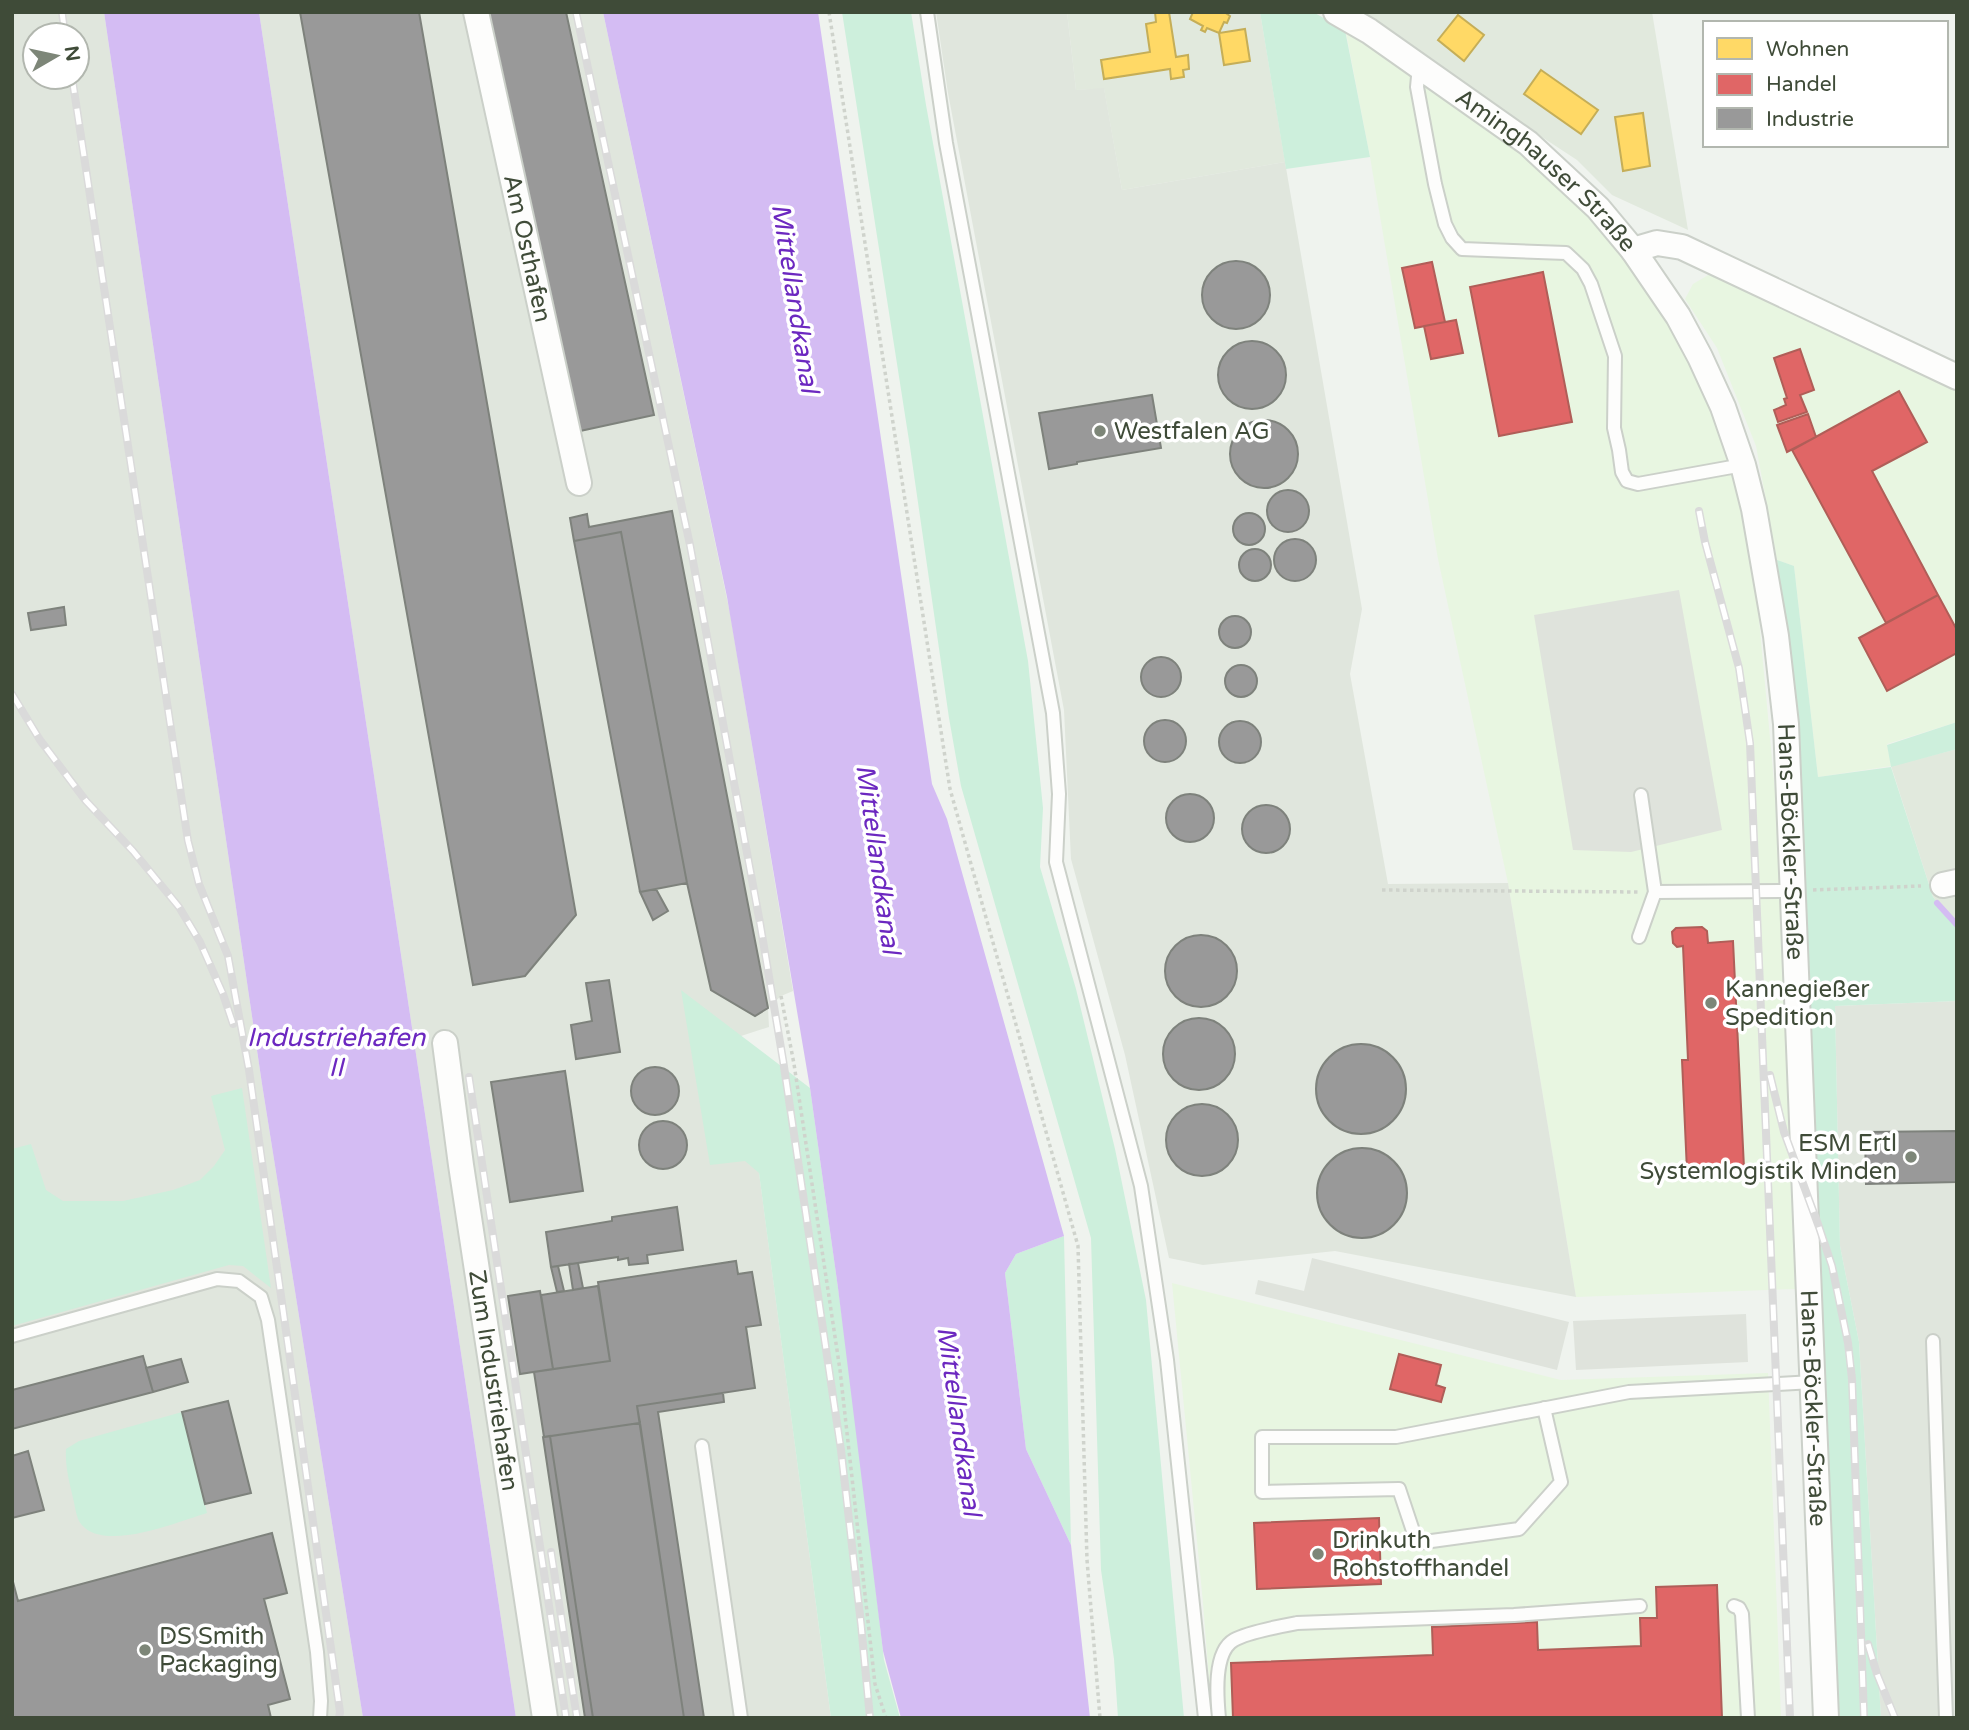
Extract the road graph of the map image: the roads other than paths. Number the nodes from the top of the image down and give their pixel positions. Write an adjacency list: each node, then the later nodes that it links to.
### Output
1 (477, 12): 9 (street, Am Osthafen)
2 (927, 12): 25 (lane)
3 (1336, 12): 4 (street, Aminghauser Straße)
4 (1370, 22): 5 (street, Aminghauser Straße)
5 (1419, 66): 6 (street, Aminghauser Straße); 8 (lane)
6 (1633, 250): 7 (street, Aminghauser Straße); 8 (street, Hans-Böckler-Straße)
7 (1957, 377)
8 (1743, 464): 11 (street, Hans-Böckler-Straße)
9 (579, 483)
10 (1640, 795): 12 (lane)
11 (1794, 891): 12 (lane); 17 (street, Hans-Böckler-Straße)
12 (1655, 892): 13 (lane)
13 (1639, 937)
14 (446, 1043): 23 (street, Zum Industriehafen)
15 (12, 1336): 22 (lane)
16 (1933, 1341): 29 (lane)
17 (1813, 1382): 18 (lane); 28 (street, Hans-Böckler-Straße)
18 (1544, 1408): 18 (lane)
19 (702, 1446): 24 (lane)
20 (1734, 1605): 27 (lane)
21 (1640, 1606): 26 (lane)
22 (320, 1718)
23 (545, 1718)
24 (741, 1718)
25 (1205, 1718)
26 (1219, 1718)
27 (1748, 1718)
28 (1826, 1718)
29 (1946, 1718)

